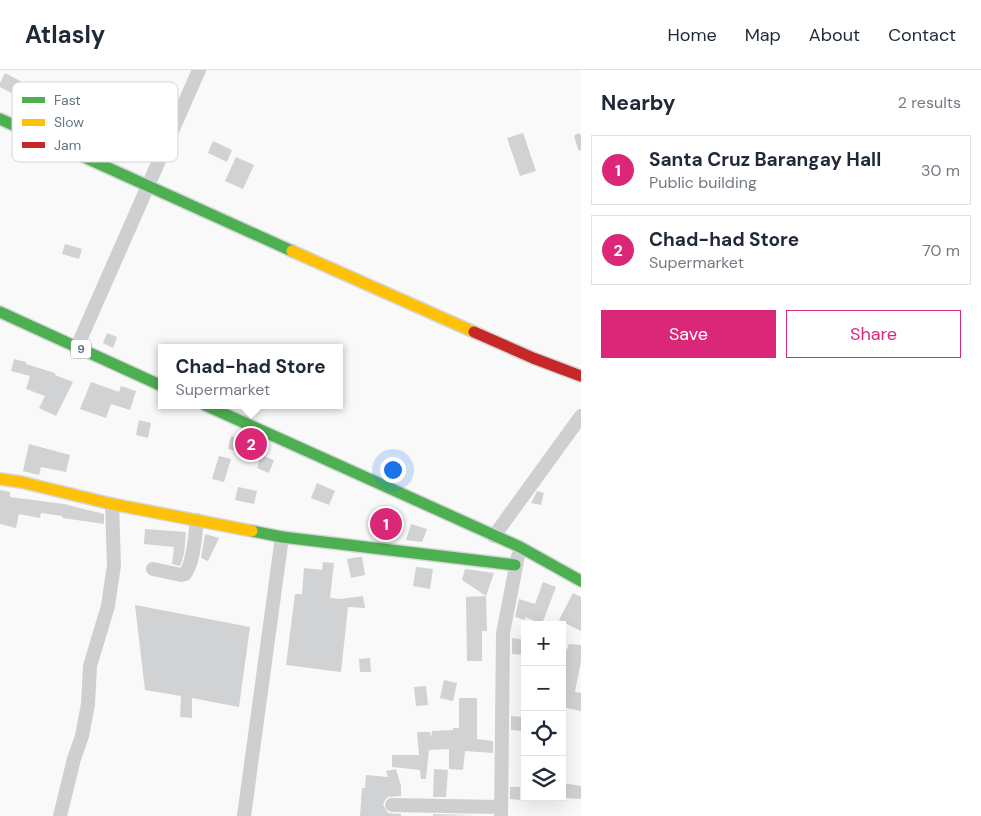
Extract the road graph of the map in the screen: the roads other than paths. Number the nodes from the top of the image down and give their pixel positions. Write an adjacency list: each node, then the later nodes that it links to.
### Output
1 (199, 70): 2 (street)
2 (178, 118)
3 (0, 119): 4 (main road)
4 (12, 124)
5 (578, 138): 6 (lane)
6 (581, 147)
7 (95, 162): 9 (main road)
8 (159, 162): 9 (street)
9 (148, 186): 11 (street); 12 (main road)
10 (0, 312): 11 (main road, 9)
11 (77, 348): 13 (main road, 9)
12 (581, 376)
13 (158, 384)
14 (214, 409): 19 (main road)
15 (581, 416): 19 (street)
16 (0, 479): 17 (main road)
17 (112, 504): 18 (main road); 27 (street)
18 (197, 520): 20 (main road); 23 (street)
19 (494, 536): 21 (main road)
20 (282, 537): 22 (main road); 28 (street)
21 (520, 547): 22 (street); 24 (main road)
22 (515, 565): 26 (street)
23 (153, 569)
24 (581, 581)
25 (392, 805): 26 (street)
26 (501, 812)
27 (60, 816)
28 (244, 816)

